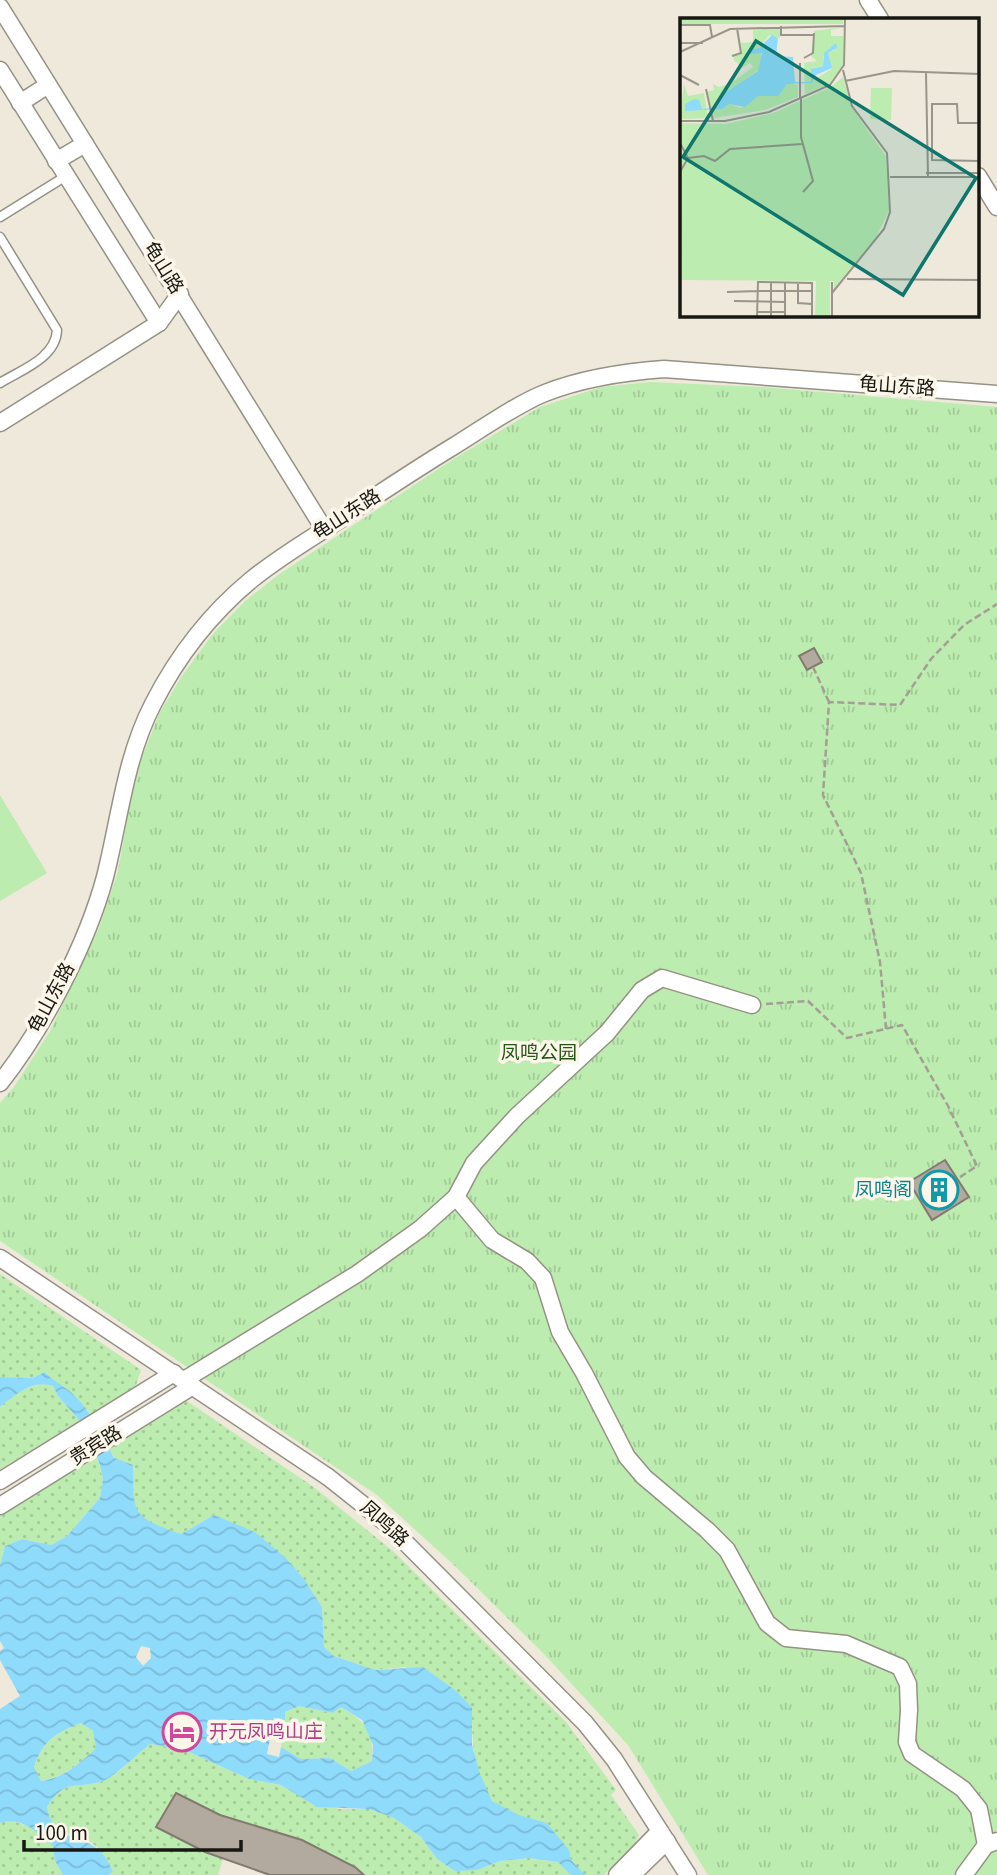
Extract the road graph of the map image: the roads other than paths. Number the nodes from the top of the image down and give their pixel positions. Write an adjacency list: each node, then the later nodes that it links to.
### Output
1 (868, 0): 3 (street)
2 (0, 7): 5 (street, 龟山路)
3 (879, 18)
4 (0, 71): 6 (street, 龟山路)
5 (48, 85): 7 (street); 8 (street, 龟山路)
6 (5, 90): 7 (street, 龟山路)
7 (20, 103): 9 (street, 龟山路)
8 (85, 144): 9 (street); 15 (street, 龟山路)
9 (56, 161): 10 (street, 龟山路)
10 (66, 176): 13 (lane); 16 (street, 龟山路)
11 (979, 178): 12 (street)
12 (997, 207)
13 (0, 217)
14 (0, 237): 17 (lane)
15 (180, 294): 16 (street); 20 (street, 龟山路)
16 (159, 323): 19 (street)
17 (0, 383)
18 (997, 394): 20 (street, 龟山东路)
19 (0, 423)
20 (324, 529): 22 (street, 龟山东路)
21 (752, 1005): 23 (street)
22 (0, 1083)
23 (456, 1197): 25 (street); 29 (street)
24 (0, 1258): 25 (street, 凤鸣路)
25 (184, 1379): 26 (street, 贵宾路); 27 (street, 贵宾路); 28 (street, 凤鸣路)
26 (0, 1481)
27 (0, 1506)
28 (664, 1836): 30 (street); 31 (street); 32 (street, 凤鸣路)
29 (991, 1843): 33 (street)
30 (617, 1875)
31 (632, 1875)
32 (688, 1875)
33 (964, 1875)

